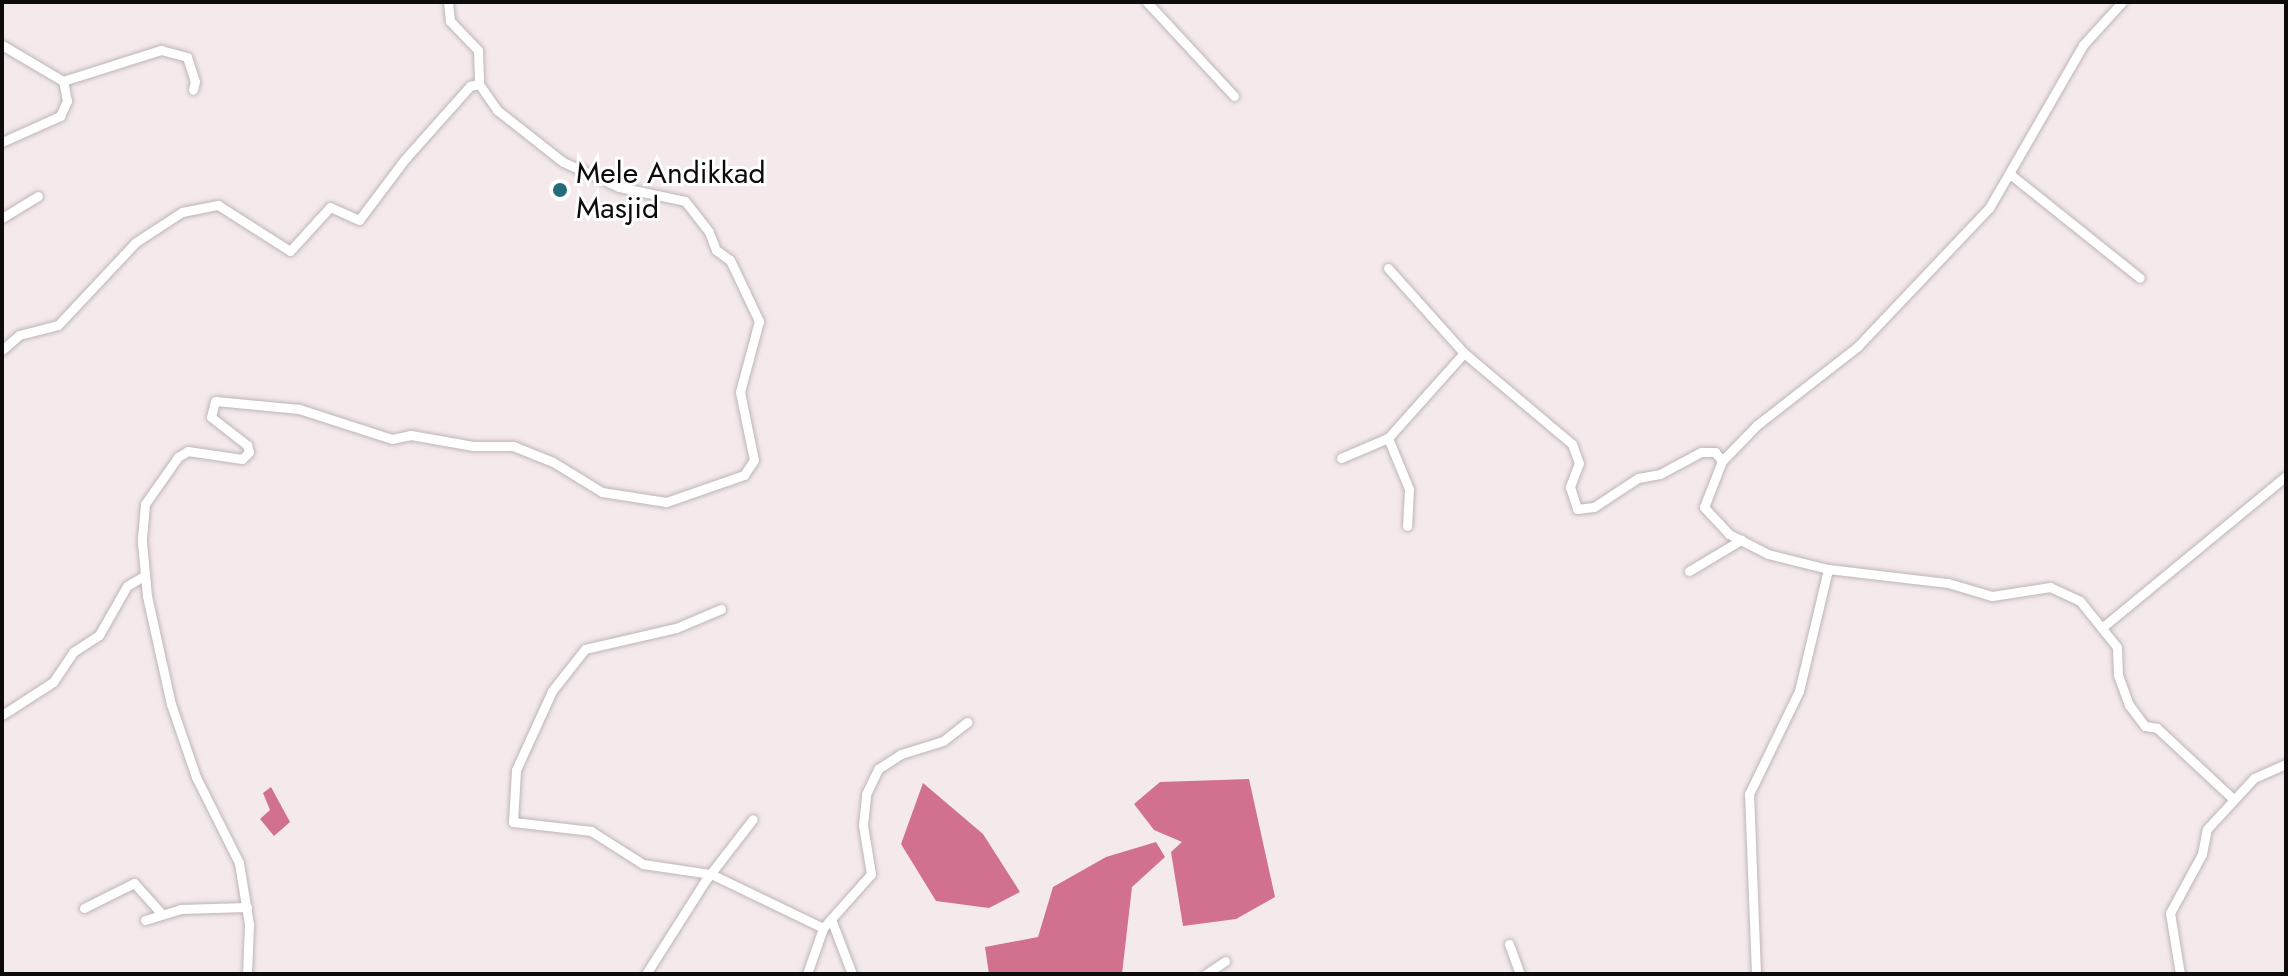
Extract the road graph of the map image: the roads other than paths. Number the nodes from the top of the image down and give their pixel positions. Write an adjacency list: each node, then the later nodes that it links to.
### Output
1 (448, 2): 6 (street)
2 (1147, 2): 8 (street)
3 (2122, 2): 10 (street)
4 (2, 45): 5 (street)
5 (63, 81): 7 (street); 9 (street)
6 (479, 84): 15 (street); 25 (street)
7 (193, 90)
8 (1234, 96)
9 (2, 142)
10 (2010, 174): 14 (street); 19 (street)
11 (38, 196): 12 (street)
12 (2, 218)
13 (1388, 268): 16 (street)
14 (2140, 278)
15 (2, 350)
16 (1464, 353): 17 (street); 19 (street)
17 (1388, 438): 18 (street); 21 (street)
18 (1341, 458)
19 (1722, 461): 22 (street)
20 (2286, 476): 27 (street)
21 (1407, 526)
22 (1741, 540): 23 (street); 24 (street)
23 (1828, 569): 27 (street); 48 (street)
24 (1689, 571)
25 (145, 575): 28 (street); 34 (street)
26 (721, 609): 33 (street)
27 (2104, 626): 31 (street)
28 (2, 715)
29 (967, 722): 37 (street)
30 (2286, 764): 31 (street)
31 (2232, 798): 49 (street)
32 (753, 819): 33 (street)
33 (711, 874): 39 (street); 43 (street)
34 (247, 907): 36 (street); 42 (street)
35 (84, 908): 36 (street)
36 (162, 914): 38 (street)
37 (831, 919): 39 (street); 45 (street)
38 (145, 920)
39 (823, 928): 44 (street)
40 (1509, 944): 47 (street)
41 (1225, 961): 46 (street)
42 (247, 974)
43 (646, 974)
44 (807, 974)
45 (852, 974)
46 (1206, 974)
47 (1520, 974)
48 (1756, 974)
49 (2180, 974)

